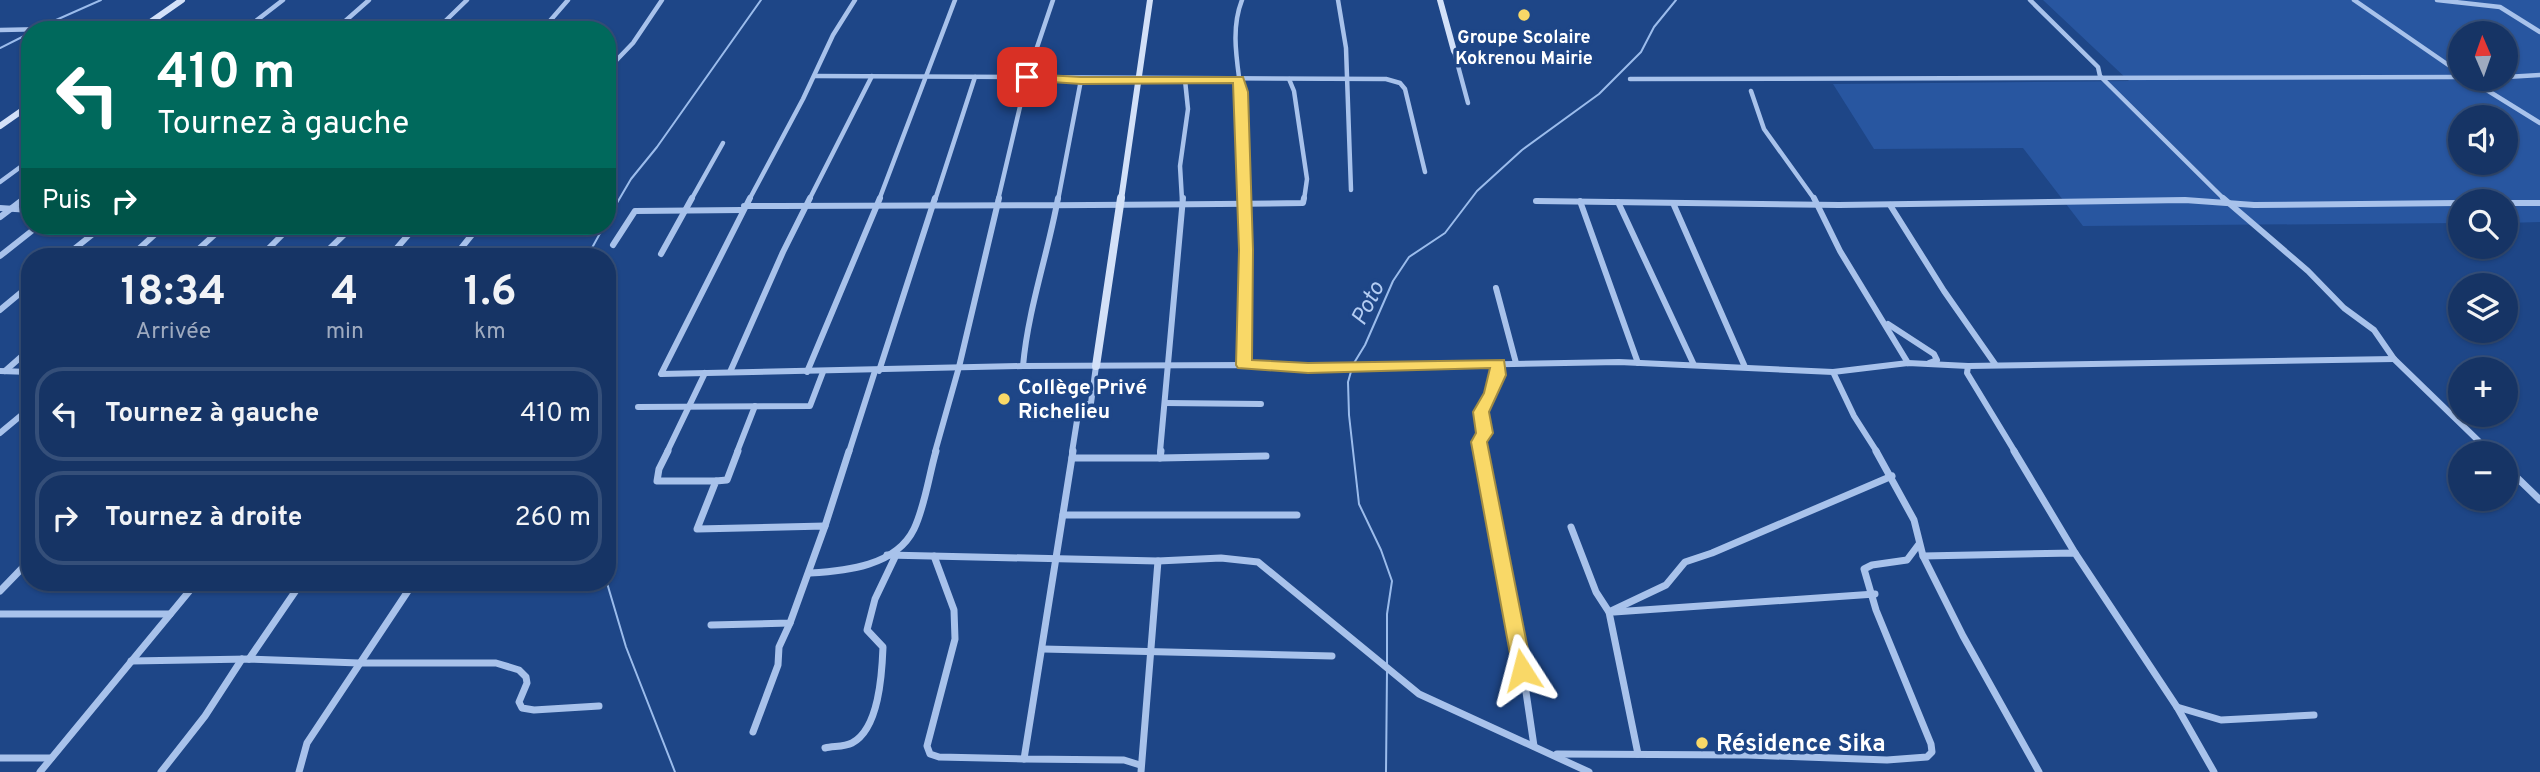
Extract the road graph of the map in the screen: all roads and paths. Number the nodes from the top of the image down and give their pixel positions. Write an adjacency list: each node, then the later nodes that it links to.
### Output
1 (182, 0): 17 (street)
2 (283, 0): 18 (street)
3 (369, 0): 19 (street)
4 (467, 0): 20 (street)
5 (568, 0): 21 (street)
6 (662, 0): 26 (street)
7 (855, 0): 30 (street)
8 (955, 0): 34 (street)
9 (1053, 0): 36 (street)
10 (1150, 0): 37 (street)
11 (1242, 0): 38 (street)
12 (1338, 0): 43 (street)
13 (1440, 0): 25 (street)
14 (2030, 0): 32 (street)
15 (2354, 0): 27 (street)
16 (2437, 0): 24 (street)
17 (151, 21)
18 (256, 21)
19 (345, 21)
20 (445, 21)
21 (550, 21)
22 (0, 30): 23 (street)
23 (21, 30)
24 (2540, 32)
25 (1454, 51): 46 (street)
26 (616, 61)
27 (2448, 67)
28 (2448, 75): 32 (street)
29 (2540, 75): 33 (street)
30 (815, 76): 31 (street); 76 (street)
31 (872, 76): 34 (street); 72 (street)
32 (2100, 76): 40 (street); 59 (street)
33 (2518, 76)
34 (926, 77): 35 (street); 71 (street)
35 (975, 77): 36 (street); 66 (street)
36 (1027, 77): 41 (street); 64 (street)
37 (1139, 78): 41 (street); 42 (street); 67 (street)
38 (1238, 79): 39 (street); 42 (street); 68 (street)
39 (1289, 79): 43 (street); 68 (street)
40 (1630, 79)
41 (1081, 80): 73 (street)
42 (1185, 80): 65 (street)
43 (1345, 80): 52 (street); 54 (street)
44 (1751, 91): 69 (street)
45 (2488, 91): 48 (street)
46 (1468, 103)
47 (21, 111): 49 (street)
48 (2540, 123)
49 (0, 126)
50 (723, 142): 78 (street)
51 (21, 167): 53 (street)
52 (1425, 172)
53 (0, 182)
54 (1351, 190)
55 (21, 201): 75 (street)
56 (1536, 201): 57 (street)
57 (1580, 201): 58 (street); 102 (street)
58 (1618, 202): 60 (street); 107 (street)
59 (2230, 202): 61 (street); 70 (street); 99 (street)
60 (1672, 203): 69 (street); 113 (street)
61 (2448, 203)
62 (2518, 203): 63 (street)
63 (2540, 203)
64 (999, 204): 66 (street); 73 (street); 112 (street)
65 (1181, 204): 67 (street); 68 (street); 110 (street)
66 (932, 205): 71 (street); 115 (street)
67 (1118, 205): 73 (street); 109 (street)
68 (1245, 205): 106 (street)
69 (1819, 205): 70 (street); 97 (street)
70 (1891, 205): 105 (street)
71 (876, 206): 72 (street); 117 (street)
72 (806, 207): 76 (street); 121 (street)
73 (1055, 207): 108 (street)
74 (0, 208): 75 (street)
75 (11, 208): 77 (street); 79 (street)
76 (743, 208): 78 (street); 120 (street)
77 (21, 209)
78 (686, 210): 86 (street); 92 (street)
79 (0, 217)
80 (27, 235): 93 (street)
81 (92, 235): 87 (street)
82 (154, 235): 88 (street)
83 (214, 235): 89 (street)
84 (282, 235): 90 (street)
85 (344, 235): 91 (street)
86 (613, 245)
87 (75, 248)
88 (140, 248)
89 (200, 248)
90 (269, 248)
91 (330, 248)
92 (662, 254)
93 (0, 256)
94 (1496, 288): 101 (street)
95 (21, 292): 96 (street)
96 (0, 310)
97 (1885, 322): 103 (street); 104 (street)
98 (21, 356): 114 (street)
99 (2394, 359): 105 (street); 129 (street)
100 (1498, 363): 101 (street); 106 (street); 170 (street)
101 (1516, 363): 102 (street)
102 (1638, 363): 107 (street)
103 (1908, 363): 104 (street); 119 (street)
104 (1924, 364): 111 (street)
105 (1995, 364): 111 (street)
106 (1244, 365): 110 (street)
107 (1694, 365): 113 (street)
108 (1023, 366): 109 (street); 112 (street)
109 (1096, 366): 110 (street); 131 (street)
110 (1168, 366): 122 (street)
111 (1968, 366): 142 (street)
112 (959, 367): 115 (street); 143 (street)
113 (1745, 367): 119 (street)
114 (3, 371): 116 (street)
115 (877, 371): 118 (street); 139 (street)
116 (21, 372)
117 (807, 372): 118 (street); 121 (street)
118 (823, 372): 124 (street)
119 (1833, 372): 133 (street)
120 (705, 373): 121 (street); 126 (street)
121 (730, 373)
122 (1165, 402): 123 (street); 132 (street)
123 (1261, 404)
124 (755, 406): 126 (street); 135 (street)
125 (638, 407): 126 (street)
126 (690, 407): 135 (street)
127 (21, 416): 128 (street)
128 (0, 433)
129 (2479, 441)
130 (1266, 456): 132 (street)
131 (1072, 458): 132 (street); 137 (street)
132 (1160, 458)
133 (1892, 476): 141 (street); 155 (street)
134 (2518, 479): 136 (street)
135 (716, 481): 139 (street)
136 (2540, 500)
137 (1063, 515): 138 (street); 146 (street)
138 (1297, 515)
139 (825, 526): 149 (street)
140 (1571, 527): 155 (street)
141 (1919, 544): 145 (street); 154 (street)
142 (2075, 553): 145 (street); 167 (street)
143 (891, 555): 144 (street); 149 (street); 171 (street)
144 (934, 556): 146 (street); 176 (street)
145 (1923, 556): 182 (street)
146 (1056, 558): 147 (street); 160 (street)
147 (1158, 561): 161 (street); 170 (street)
148 (21, 570): 150 (street)
149 (810, 573): 158 (street)
150 (0, 591)
151 (189, 591): 157 (street)
152 (295, 591): 163 (street)
153 (408, 591): 165 (street)
154 (1875, 594): 155 (street); 173 (street)
155 (1609, 612): 173 (street)
156 (0, 614): 157 (street)
157 (170, 614): 164 (street)
158 (790, 623): 159 (street); 169 (street)
159 (711, 625)
160 (1043, 649): 161 (street); 176 (street)
161 (1152, 652): 162 (street); 177 (street)
162 (1332, 656)
163 (245, 659): 164 (street); 165 (street); 179 (street)
164 (131, 661): 175 (street)
165 (359, 663): 166 (street); 180 (street)
166 (599, 706)
167 (2177, 707): 168 (street); 183 (street)
168 (2314, 715)
169 (753, 732)
170 (1534, 746): 172 (street)
171 (825, 748)
172 (1552, 754): 173 (street); 181 (street)
173 (1638, 754)
174 (0, 758): 175 (street)
175 (51, 758): 178 (street)
176 (1024, 759): 177 (street)
177 (1141, 769)
178 (40, 772)
179 (161, 772)
180 (299, 772)
181 (1589, 772)
182 (2039, 772)
183 (2214, 772)

